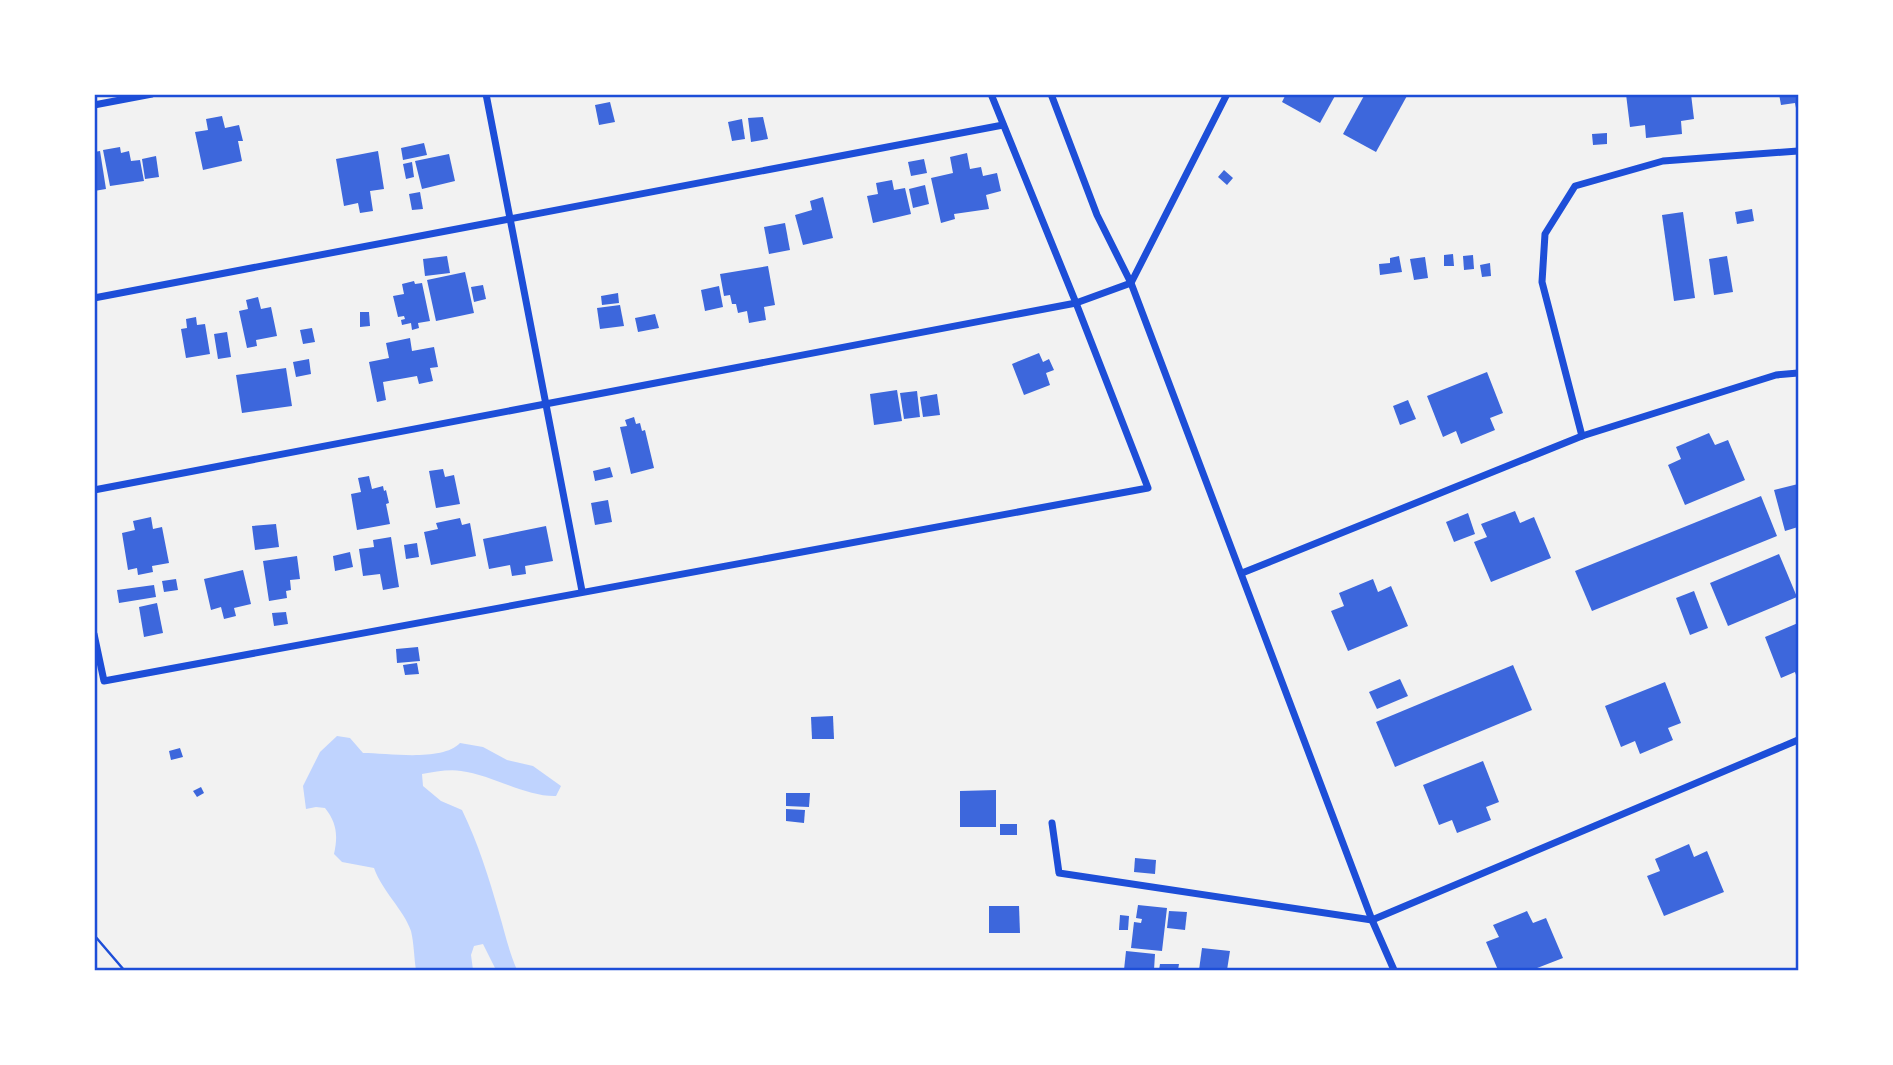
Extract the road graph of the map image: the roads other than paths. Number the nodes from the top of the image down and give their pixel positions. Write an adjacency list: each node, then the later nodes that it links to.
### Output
1 (152, 94): 6 (street)
2 (486, 94): 9 (street)
3 (991, 94): 7 (street)
4 (1051, 94): 10 (street)
5 (1227, 94): 10 (street)
6 (94, 105)
7 (1003, 125): 9 (street); 12 (street)
8 (1798, 151): 15 (street)
9 (509, 219): 11 (street); 14 (street)
10 (1131, 283): 12 (street); 17 (street)
11 (94, 298)
12 (1076, 303): 14 (street); 18 (street)
13 (1798, 373): 15 (street)
14 (547, 405): 16 (street); 18 (street)
15 (1582, 436): 17 (street)
16 (94, 490)
17 (1242, 573): 22 (street)
18 (582, 591): 19 (street)
19 (94, 634)
20 (1798, 740): 22 (street)
21 (1052, 823): 22 (street)
22 (1372, 920): 23 (street)
23 (1394, 971)

